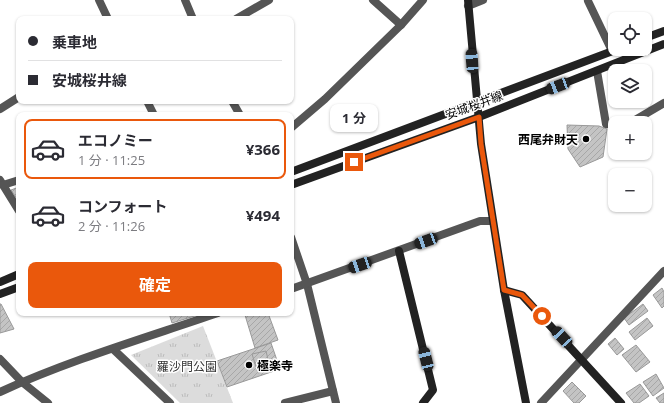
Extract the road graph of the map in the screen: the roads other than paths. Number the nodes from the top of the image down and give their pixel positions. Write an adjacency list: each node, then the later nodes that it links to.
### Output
1 (99, 0): 9 (street)
2 (185, 0): 10 (street)
3 (269, 0): 11 (street)
4 (373, 0): 12 (street)
5 (423, 0): 12 (street)
6 (483, 0): 8 (street)
7 (588, 1): 15 (street)
8 (468, 3): 20 (main road)
9 (107, 16)
10 (192, 16)
11 (241, 16)
12 (401, 25): 26 (street)
13 (664, 31): 14 (main road)
14 (652, 35)
15 (608, 37)
16 (664, 44): 18 (main road, 安城桜井線)
17 (608, 53): 20 (main road, 安城桜井線)
18 (597, 71): 24 (main road, 安城桜井線); 25 (street)
19 (16, 99): 22 (street)
20 (476, 102): 24 (main road); 27 (main road, 安城桜井線)
21 (664, 103): 23 (street)
22 (0, 109)
23 (642, 116)
24 (479, 117): 30 (main road, 安城桜井線); 32 (main road)
25 (608, 124)
26 (294, 125)
27 (294, 171)
28 (16, 181): 29 (street)
29 (2, 183): 31 (street)
30 (294, 184)
31 (16, 206)
32 (492, 221): 34 (street); 41 (main road)
33 (294, 246): 38 (street)
34 (399, 251): 38 (street); 54 (main road)
35 (664, 271): 45 (street)
36 (16, 275): 37 (main road)
37 (0, 282)
38 (307, 284): 39 (street); 48 (street)
39 (294, 287)
40 (16, 288): 42 (main road)
41 (504, 290): 45 (main road); 55 (main road)
42 (0, 294)
43 (209, 316): 44 (street)
44 (113, 349): 47 (street); 51 (street)
45 (581, 358): 56 (street); 57 (main road)
46 (0, 359): 47 (street)
47 (22, 382): 49 (street); 50 (street)
48 (333, 391): 52 (street); 53 (street)
49 (0, 392)
50 (48, 403)
51 (170, 403)
52 (285, 403)
53 (336, 403)
54 (423, 403)
55 (526, 403)
56 (541, 403)
57 (621, 403)

